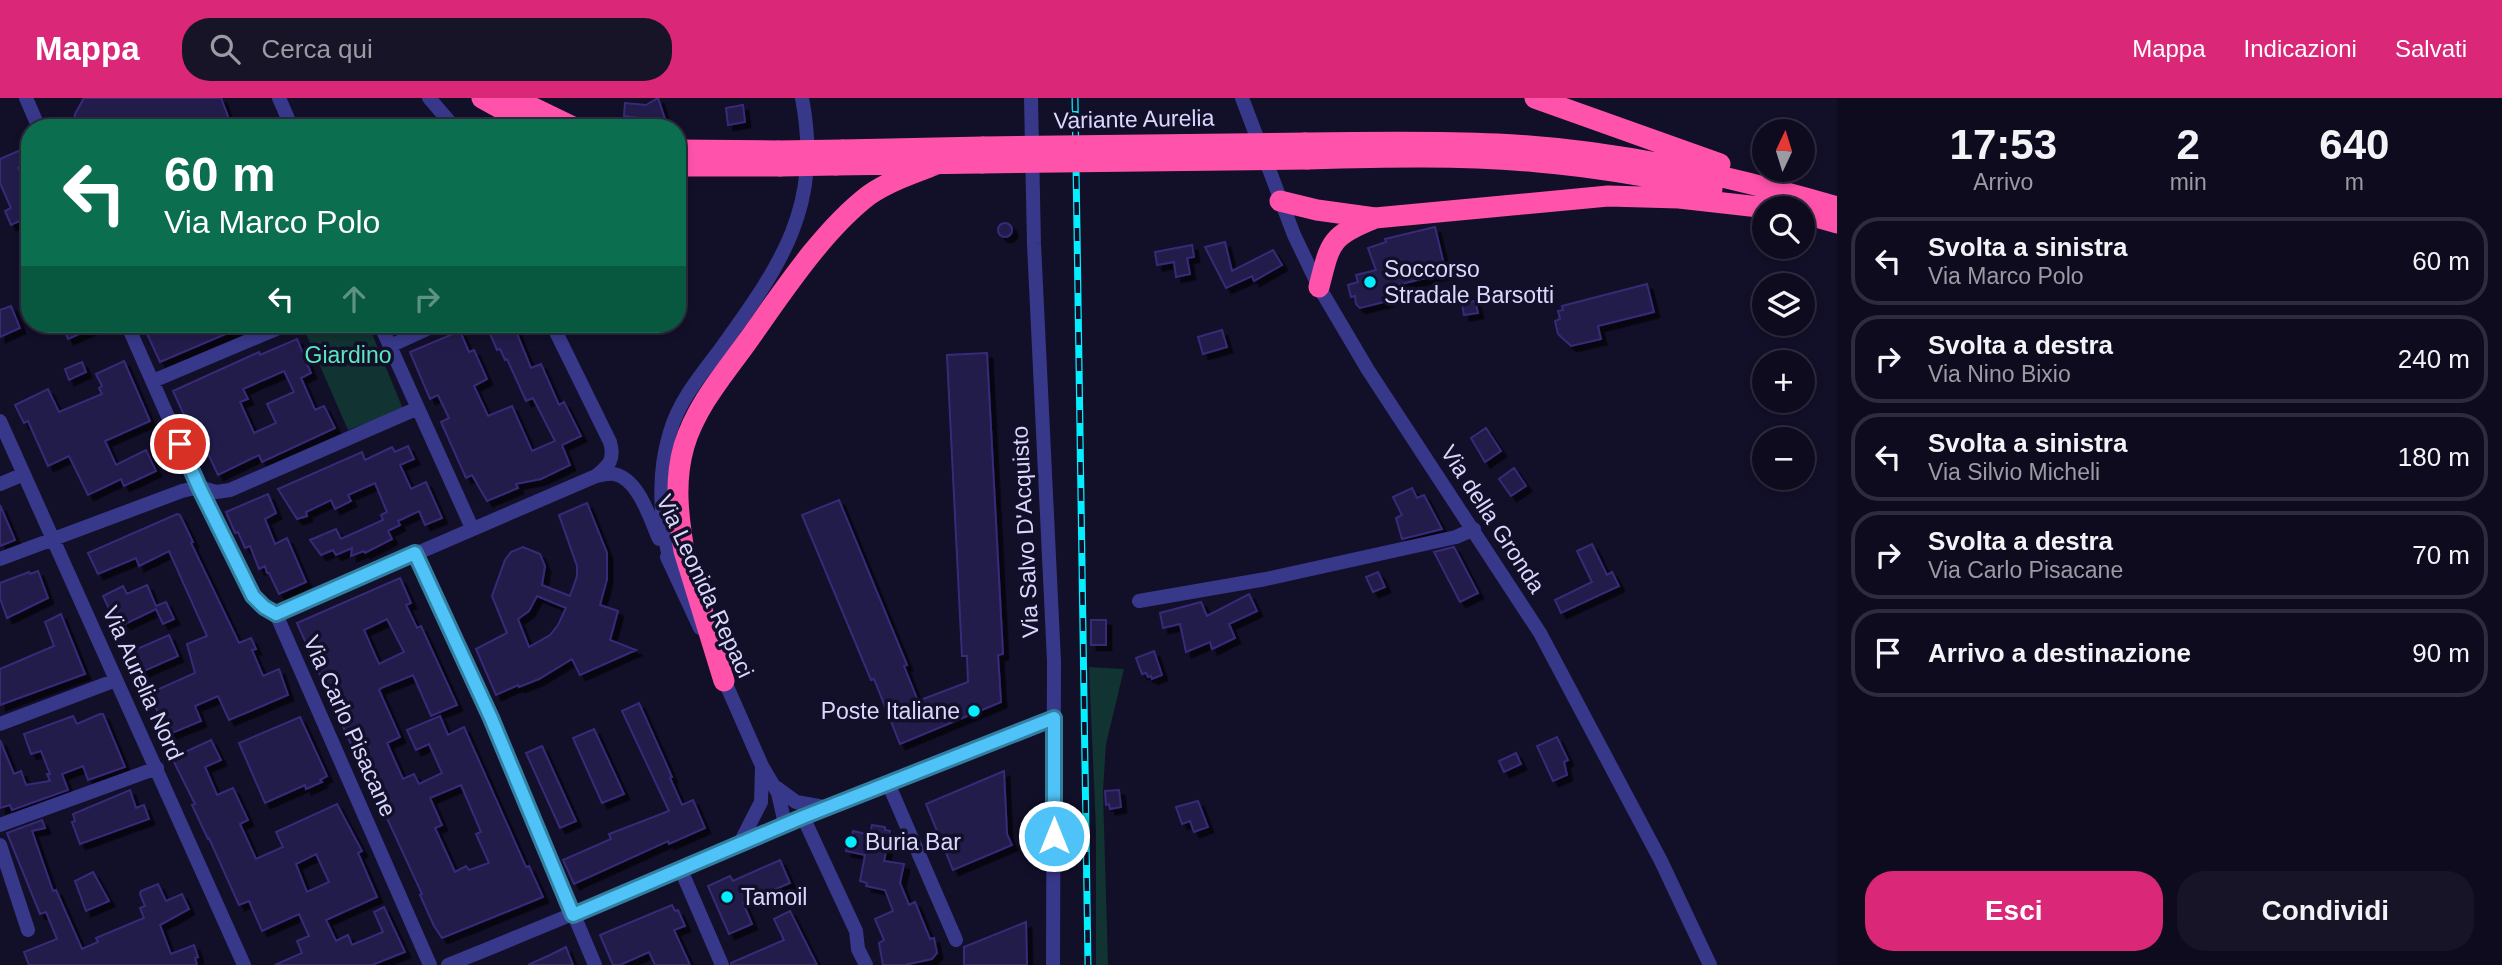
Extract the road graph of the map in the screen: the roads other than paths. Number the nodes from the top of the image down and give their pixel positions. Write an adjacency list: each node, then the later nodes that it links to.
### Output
1 (26, 98): 10 (street)
2 (279, 98): 11 (street)
3 (429, 98): 12 (street)
4 (482, 98): 13 (highway)
5 (513, 98): 14 (highway)
6 (802, 98): 49 (street)
7 (1031, 98): 54 (street, Via Salvo D'Acquisto)
8 (1242, 98): 23 (street, Via della Gronda)
9 (1535, 98): 22 (highway)
10 (35, 119)
11 (288, 119)
12 (447, 119)
13 (520, 119)
14 (553, 119)
15 (686, 151): 18 (highway, Variante Aurelia)
16 (982, 155): 17 (highway, Variante Aurelia); 19 (highway, Variante Aurelia); 21 (highway, Variante Aurelia, bridge)
17 (840, 158): 18 (highway, Variante Aurelia, bridge); 19 (highway, Variante Aurelia)
18 (779, 159): 20 (highway, Variante Aurelia)
19 (937, 164): 53 (highway)
20 (686, 165)
21 (1764, 196)
22 (1777, 196)
23 (1280, 201): 28 (highway); 30 (street, Via della Gronda)
24 (1752, 206): 28 (highway)
25 (1837, 207): 26 (highway, Variante Aurelia)
26 (1815, 208)
27 (1815, 215): 29 (highway, Variante Aurelia)
28 (1375, 218): 30 (highway)
29 (1837, 223)
30 (1319, 286): 45 (street, Via della Gronda)
31 (131, 333): 37 (street, Via Carlo Pisacane)
32 (267, 333): 37 (street)
33 (384, 333): 36 (street)
34 (418, 333): 36 (street)
35 (556, 333): 41 (street)
36 (390, 346): 38 (street)
37 (153, 381): 43 (street, Via Carlo Pisacane)
38 (418, 408): 43 (street); 44 (street)
39 (0, 421): 40 (street, Via Aurelia Nord)
40 (24, 474): 42 (street); 46 (street, Via Aurelia Nord)
41 (596, 476): 44 (street); 49 (street, Via Leonida Repaci)
42 (0, 484)
43 (199, 487): 46 (street); 51 (street, Via Carlo Pisacane)
44 (472, 528): 47 (street)
45 (1474, 529): 50 (street); 78 (street, Via della Gronda)
46 (53, 538): 48 (street); 52 (street, Via Aurelia Nord)
47 (415, 553): 51 (street); 68 (street)
48 (0, 559)
49 (670, 564): 53 (street, Via Leonida Repaci)
50 (1139, 601)
51 (276, 614): 72 (street, Via Carlo Pisacane)
52 (116, 680): 55 (street); 57 (street, Via Aurelia Nord)
53 (724, 681): 56 (street, Via Leonida Repaci)
54 (1054, 718): 58 (street); 77 (street, Via Salvo D'Acquisto)
55 (0, 724)
56 (762, 766): 59 (street, Via Leonida Repaci); 60 (street)
57 (157, 768): 63 (street); 71 (street, Via Aurelia Nord)
58 (888, 783): 61 (street); 70 (street)
59 (774, 785): 61 (street); 64 (street, Via Leonida Repaci)
60 (762, 796): 64 (street); 65 (street)
61 (829, 807): 62 (street)
62 (803, 817): 64 (street); 76 (street)
63 (0, 825)
64 (779, 827): 65 (street)
65 (740, 843): 67 (street)
66 (0, 845): 69 (street)
67 (681, 870): 68 (street); 75 (street)
68 (573, 915): 73 (street); 74 (street)
69 (28, 929)
70 (956, 940)
71 (244, 965)
72 (430, 965)
73 (448, 965)
74 (595, 965)
75 (722, 965)
76 (866, 965)
77 (1053, 965)
78 (1710, 965)

